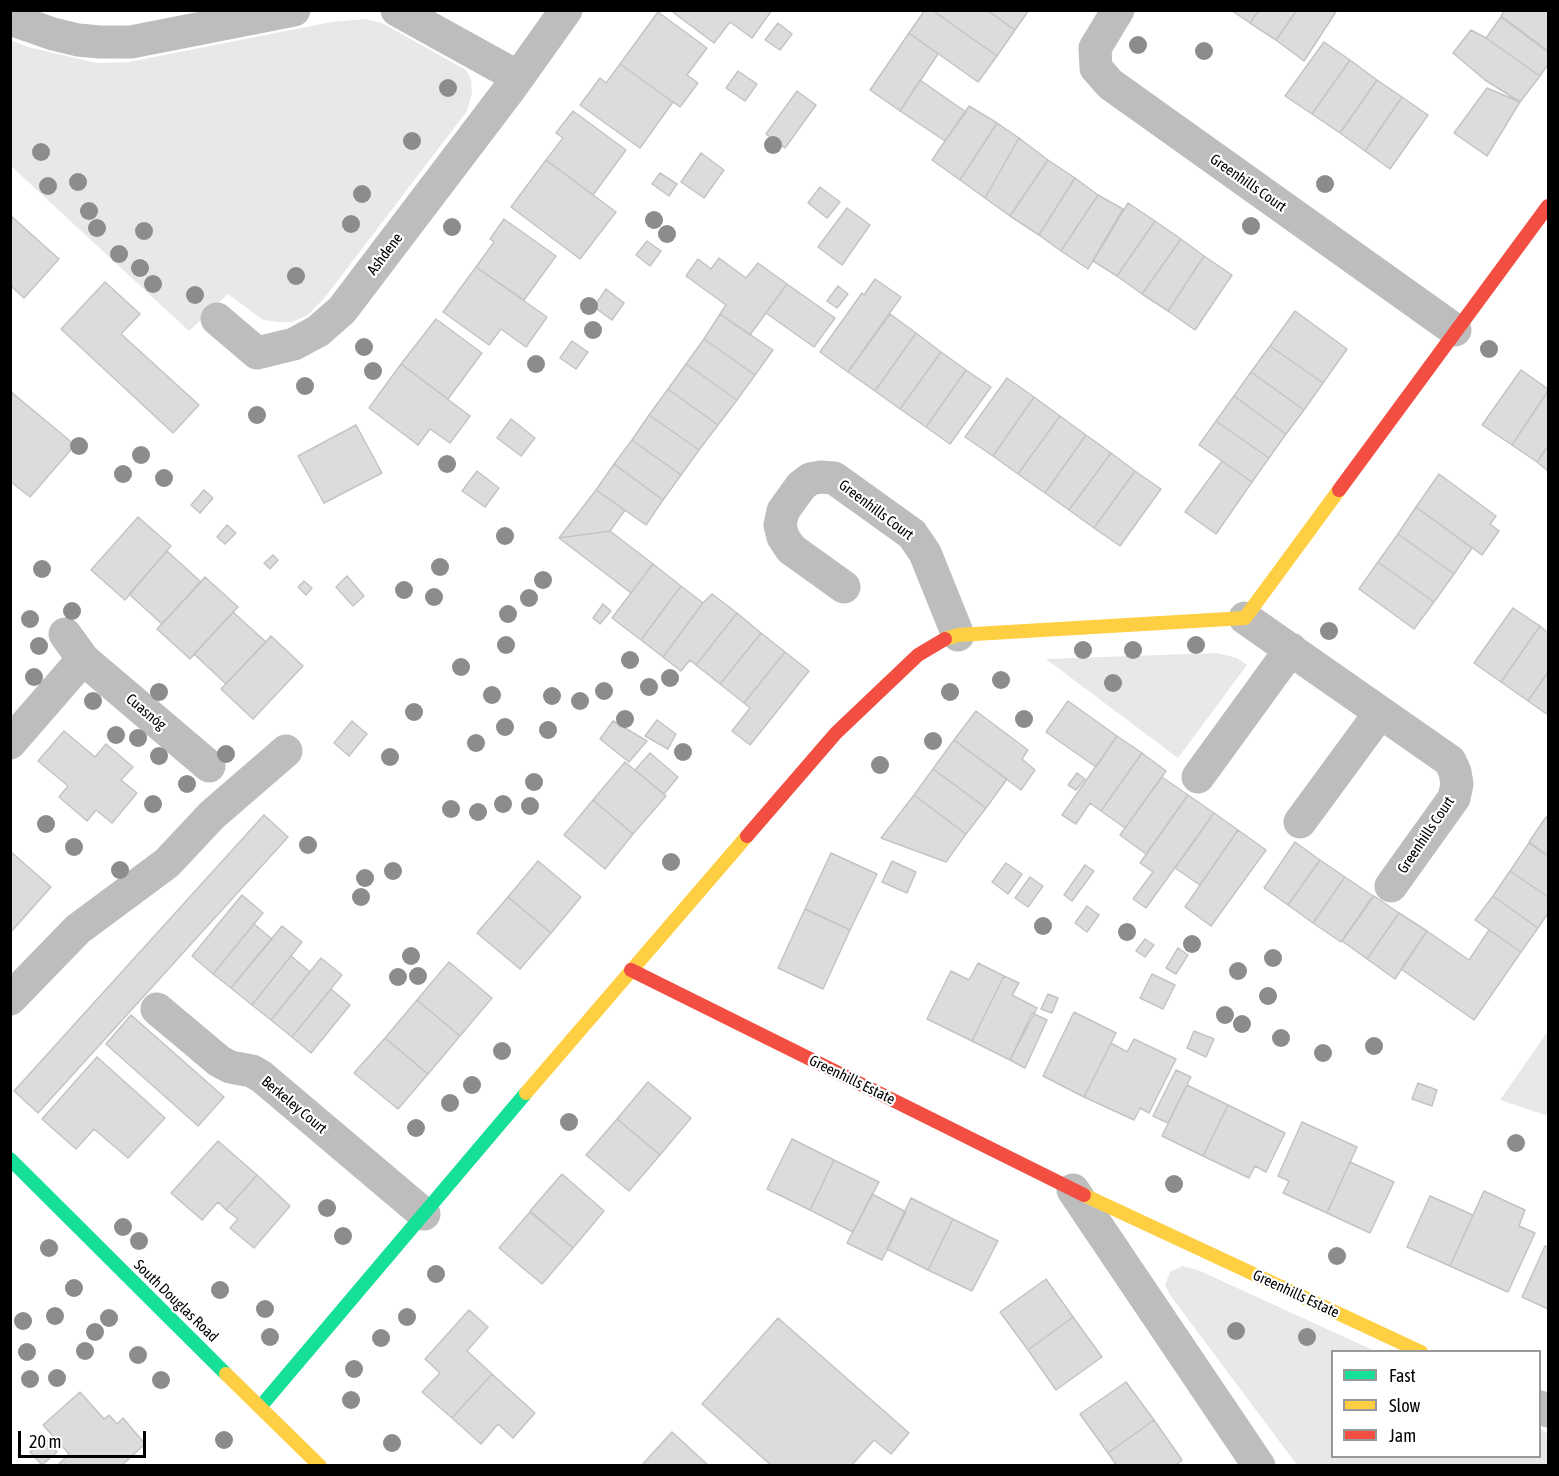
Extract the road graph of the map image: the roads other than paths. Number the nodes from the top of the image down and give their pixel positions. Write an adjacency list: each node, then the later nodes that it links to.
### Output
1 (294, 10): 5 (street)
2 (397, 10): 6 (street)
3 (566, 10): 6 (street, Ashdene)
4 (1118, 10): 9 (street, Greenhills Court)
5 (10, 19)
6 (518, 77): 8 (street, Ashdene)
7 (1546, 215): 9 (street)
8 (217, 319)
9 (1455, 330): 11 (street)
10 (844, 587): 12 (street, Greenhills Court)
11 (1245, 618): 12 (street); 13 (street, Greenhills Court)
12 (958, 635): 21 (street)
13 (1291, 649): 14 (street, Greenhills Court); 18 (street)
14 (1380, 713): 19 (street); 20 (street, Greenhills Court)
15 (10, 743): 17 (street, Cuasnóg)
16 (286, 751): 22 (street)
17 (209, 766)
18 (1198, 777)
19 (1300, 822)
20 (1391, 886)
21 (631, 970): 25 (street, Greenhills Estate); 26 (street)
22 (10, 999)
23 (157, 1009): 26 (street, Berkeley Court)
24 (10, 1159): 28 (street, South Douglas Road)
25 (1073, 1190): 27 (street, Greenhills Estate); 30 (street, Greenhills Estate)
26 (424, 1214): 28 (street)
27 (1417, 1350)
28 (261, 1406): 29 (street, South Douglas Road)
29 (320, 1466)
30 (1260, 1466)

